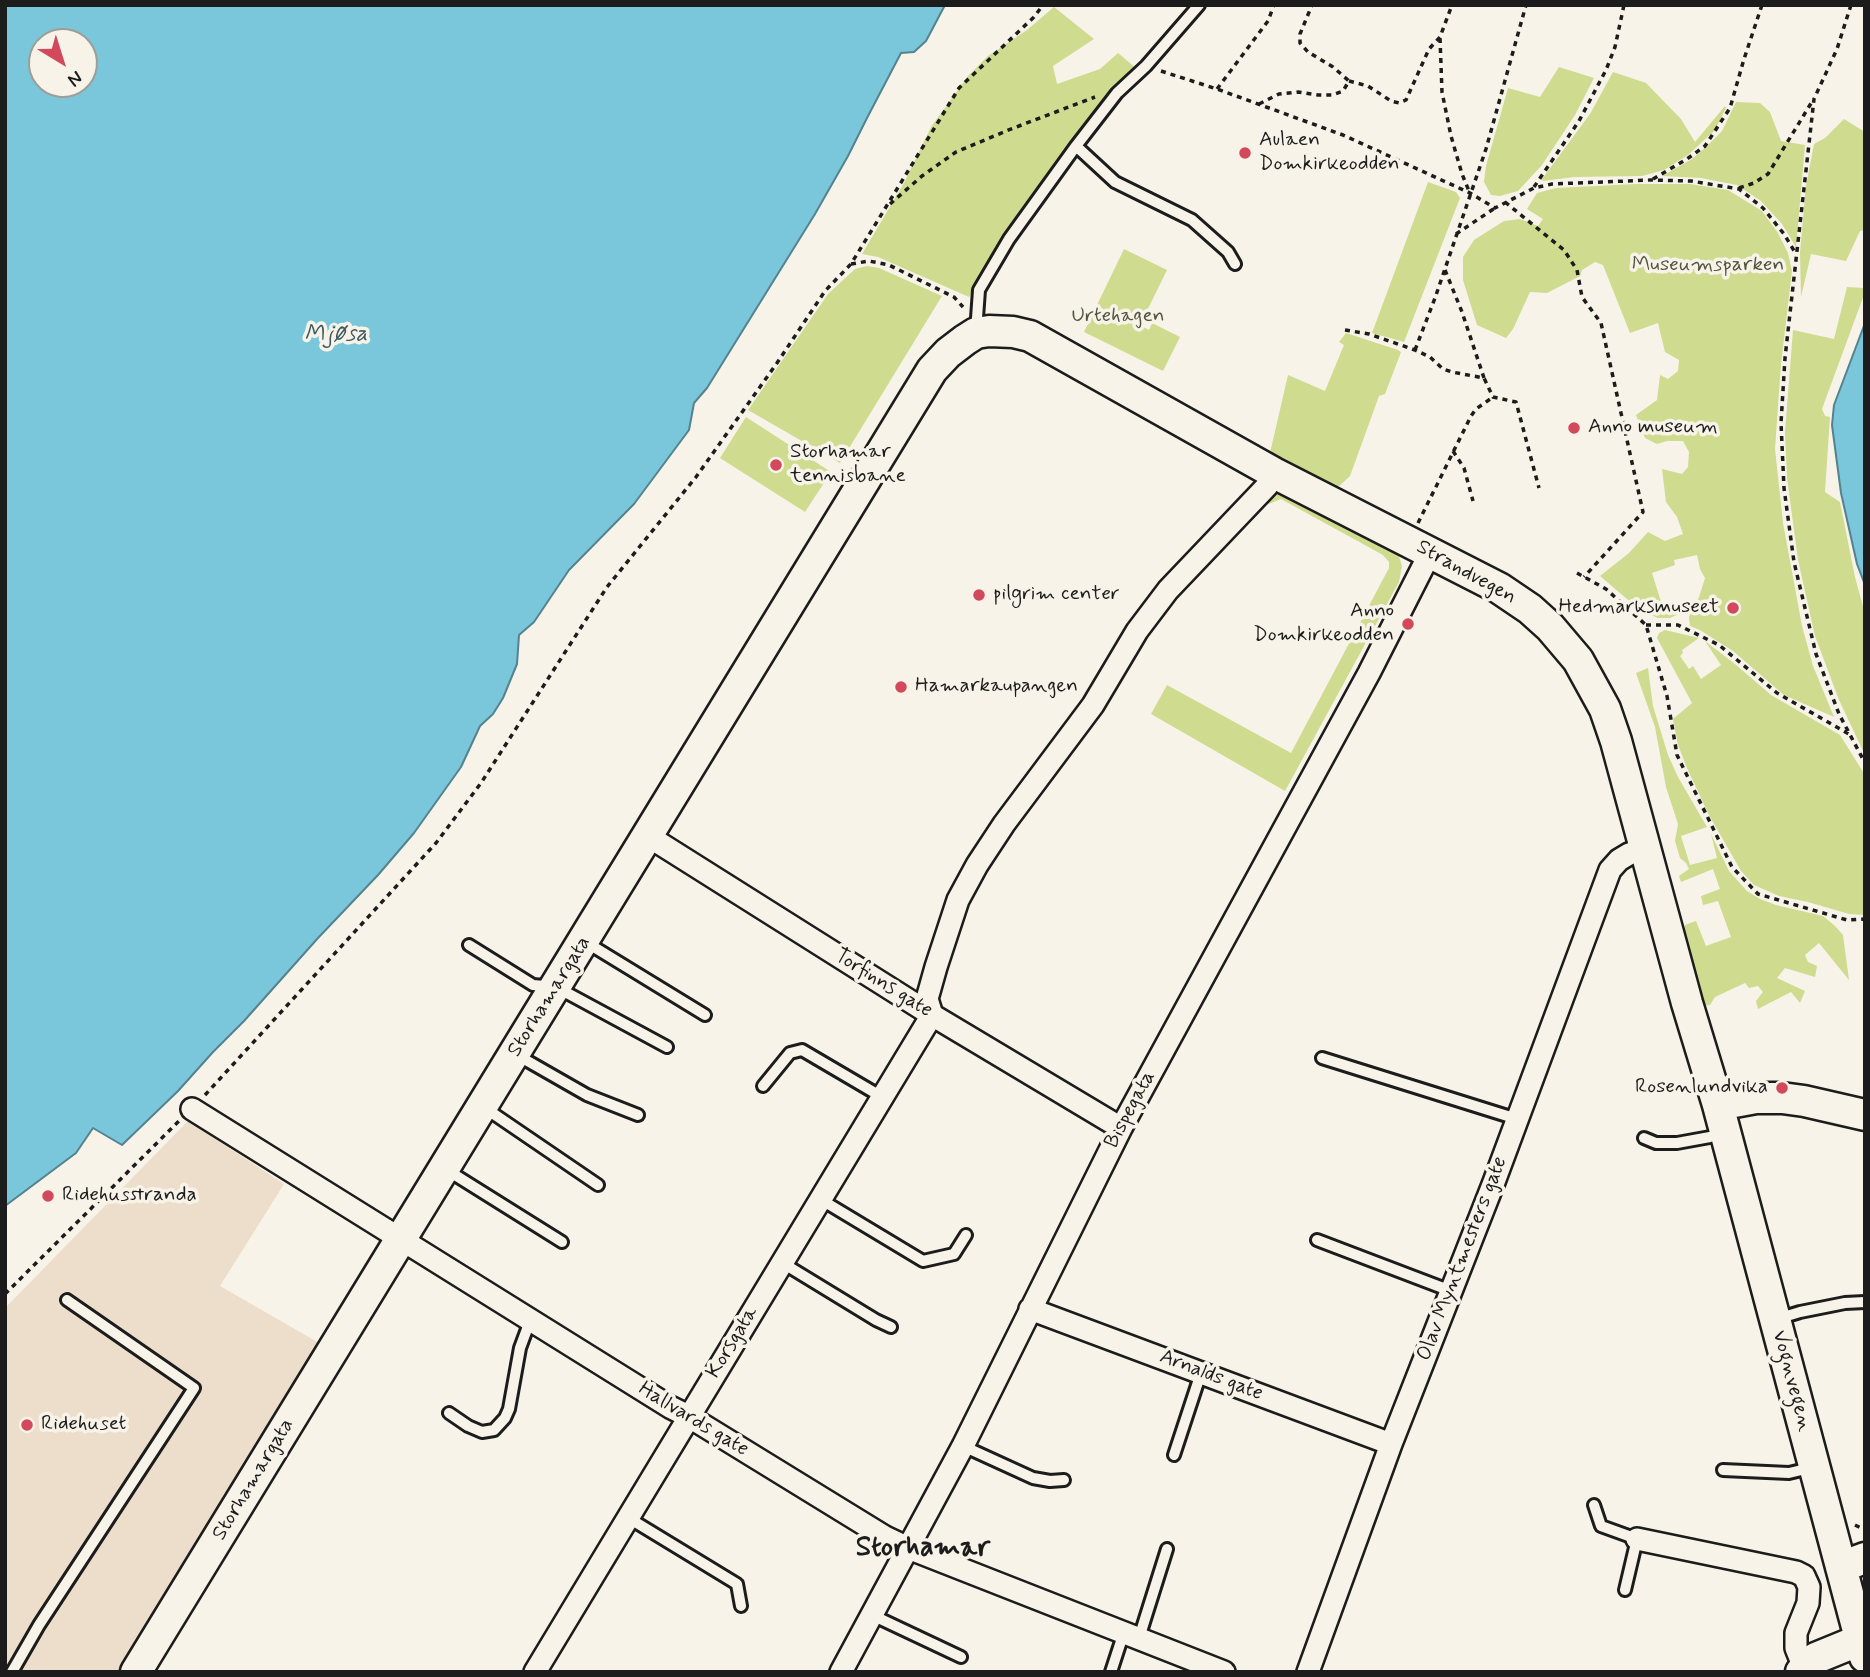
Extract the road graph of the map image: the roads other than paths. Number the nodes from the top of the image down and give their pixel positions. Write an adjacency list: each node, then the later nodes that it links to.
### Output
1 (1199, 5): 2 (lane)
2 (1076, 146): 3 (lane); 4 (lane)
3 (1236, 264)
4 (976, 333): 5 (main road, Strandvegen); 7 (main road, Storhamargata)
5 (1274, 473): 6 (main road, Strandvegen); 13 (street)
6 (1420, 548): 8 (main road, Strandvegen); 25 (street, Bispegata)
7 (649, 836): 9 (main road, Storhamargata); 13 (street, Torfinns gate)
8 (1637, 851): 23 (main road, Strandvegen); 24 (street, Olav Myntmesters gate)
9 (584, 941): 11 (main road, Storhamargata); 12 (lane)
10 (469, 945): 11 (lane)
11 (556, 987): 14 (lane); 15 (main road, Storhamargata)
12 (705, 1015)
13 (932, 1015): 18 (street, Korsgata); 25 (street, Torfinns gate)
14 (667, 1047)
15 (515, 1054): 19 (main road, Storhamargata); 21 (lane)
16 (1322, 1058): 24 (lane)
17 (763, 1086): 18 (lane)
18 (882, 1097): 29 (street, Korsgata)
19 (483, 1106): 27 (main road, Storhamargata); 28 (lane)
20 (192, 1109): 31 (street, Hallvards gate)
21 (638, 1115)
22 (1865, 1115): 23 (main road)
23 (1721, 1118): 26 (lane); 39 (main road, Vognvegen)
24 (1517, 1119): 35 (street, Olav Myntmesters gate)
25 (1121, 1128): 38 (street, Bispegata)
26 (1644, 1138)
27 (444, 1169): 31 (main road, Storhamargata); 33 (lane)
28 (598, 1185)
29 (820, 1199): 30 (lane); 34 (street, Korsgata)
30 (966, 1235)
31 (400, 1240): 40 (street, Hallvards gate); 65 (main road, Storhamargata)
32 (1317, 1240): 35 (lane)
33 (562, 1242)
34 (781, 1262): 41 (lane); 44 (street, Korsgata)
35 (1451, 1291): 45 (street, Olav Myntmesters gate)
36 (67, 1300): 64 (lane)
37 (1865, 1302): 39 (lane)
38 (1030, 1309): 42 (street, Arnalds gate); 46 (street, Bispegata)
39 (1775, 1320): 48 (main road, Vognvegen)
40 (530, 1321): 43 (lane); 44 (street, Hallvards gate)
41 (891, 1327)
42 (1201, 1373): 45 (street, Arnalds gate); 47 (lane)
43 (449, 1413)
44 (688, 1416): 52 (street, Korsgata); 54 (street, Hallvards gate)
45 (1391, 1444): 70 (street, Olav Myntmesters gate)
46 (963, 1446): 50 (lane); 54 (street, Bispegata)
47 (1174, 1455)
48 (1814, 1467): 49 (lane); 56 (main road, Vognvegen)
49 (1723, 1470)
50 (1064, 1479)
51 (1594, 1504): 53 (lane)
52 (628, 1517): 58 (lane); 66 (street, Korsgata)
53 (1637, 1539): 57 (lane); 63 (street)
54 (908, 1548): 59 (street, Bispegata); 60 (street, Hallvards gate)
55 (1167, 1549): 60 (lane)
56 (1853, 1562): 61 (main road, Vognvegen)
57 (1625, 1590)
58 (741, 1606)
59 (872, 1615): 62 (lane); 67 (street, Bispegata)
60 (1132, 1635): 68 (lane); 69 (street, Hallvards gate)
61 (1863, 1649): 63 (main road)
62 (961, 1657)
63 (1803, 1669)
64 (12, 1672)
65 (136, 1672)
66 (535, 1672)
67 (841, 1672)
68 (1111, 1672)
69 (1224, 1672)
70 (1308, 1672)

